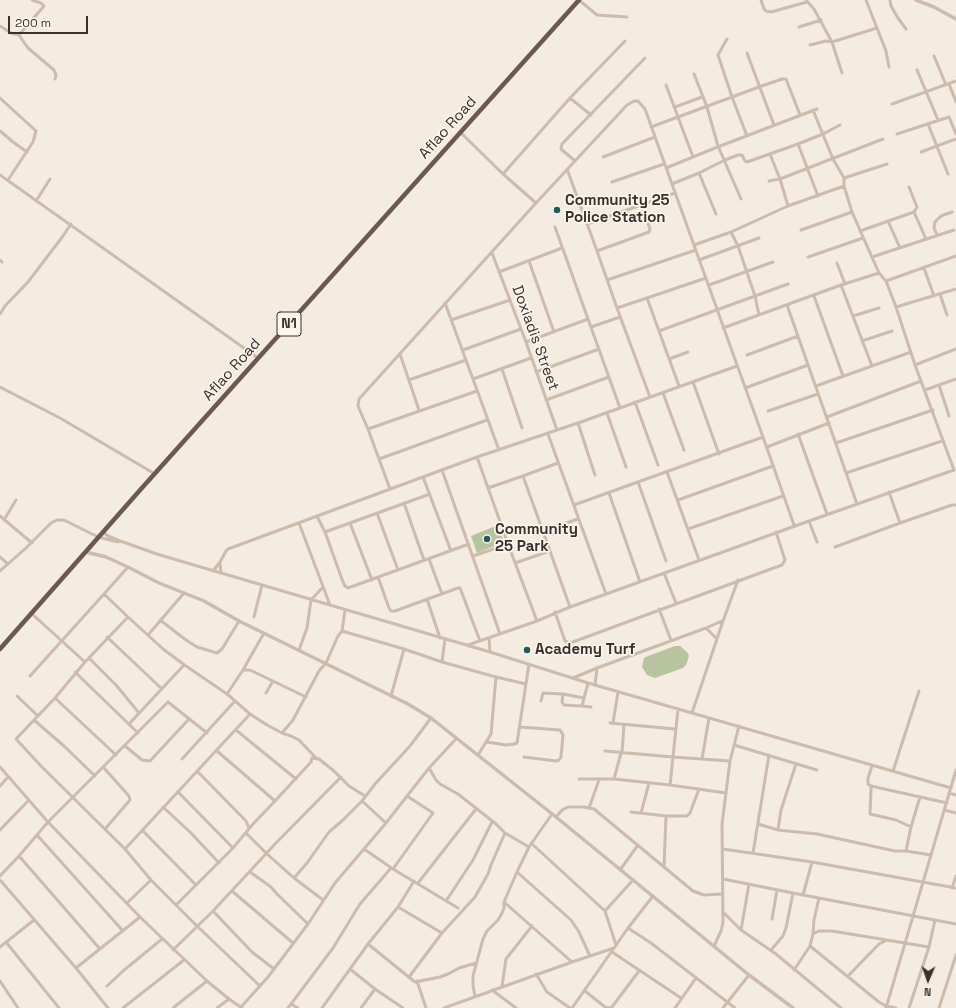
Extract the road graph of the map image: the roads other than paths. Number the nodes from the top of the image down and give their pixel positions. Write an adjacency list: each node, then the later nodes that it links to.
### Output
1 (32, 0): 15 (street)
2 (579, 0): 8 (street); 50 (highway, Aflao Road / N1)
3 (761, 0): 7 (street)
4 (866, 0): 13 (street)
5 (890, 0): 14 (street)
6 (918, 0): 9 (street)
7 (806, 1): 10 (street)
8 (627, 17)
9 (956, 19)
10 (820, 20): 12 (street); 18 (street)
11 (0, 26): 15 (street)
12 (799, 27)
13 (877, 28): 18 (street); 23 (street)
14 (906, 29)
15 (19, 35): 27 (street)
16 (727, 39): 34 (street)
17 (625, 41): 36 (street)
18 (832, 42): 19 (street); 25 (street)
19 (810, 45)
20 (747, 53): 31 (street)
21 (934, 56): 29 (street)
22 (645, 58): 41 (street)
23 (889, 67)
24 (917, 70): 32 (street)
25 (842, 73)
26 (694, 74): 33 (street)
27 (55, 79)
28 (956, 81): 29 (street)
29 (947, 84): 32 (street); 37 (street)
30 (666, 85): 39 (street)
31 (759, 87): 34 (street); 42 (street); 46 (street)
32 (926, 92): 38 (street); 44 (street)
33 (702, 97): 39 (street); 40 (street)
34 (732, 97): 40 (street); 54 (street)
35 (0, 98): 61 (street)
36 (570, 98): 41 (street); 75 (street)
37 (956, 102)
38 (892, 104)
39 (675, 107): 43 (street)
40 (707, 107): 43 (street); 59 (street)
41 (591, 115): 68 (street)
42 (800, 115): 46 (street); 51 (street)
43 (679, 118): 48 (street); 65 (street)
44 (938, 120): 45 (street); 53 (street)
45 (928, 124): 52 (street); 60 (street)
46 (774, 125): 54 (street)
47 (840, 125): 51 (street)
48 (651, 128): 55 (street); 68 (street)
49 (0, 131): 61 (street)
50 (460, 132): 75 (street); 170 (highway, Aflao Road / N1)
51 (823, 134): 58 (street); 66 (street)
52 (898, 134)
53 (956, 134)
54 (747, 136): 59 (street)
55 (655, 137): 64 (street); 69 (street)
56 (883, 139): 66 (street)
57 (956, 139): 60 (street)
58 (798, 144): 63 (street); 73 (street)
59 (718, 146): 65 (street); 67 (street)
60 (936, 146): 62 (street); 76 (street)
61 (27, 152): 81 (street)
62 (921, 152)
63 (770, 154): 67 (street); 80 (street)
64 (603, 157)
65 (693, 157): 71 (street)
66 (833, 159): 73 (street); 78 (street)
67 (725, 160): 74 (street); 89 (street)
68 (574, 161): 72 (street)
69 (664, 164): 71 (street); 83 (street)
70 (887, 164): 78 (street)
71 (666, 168): 84 (street)
72 (567, 169): 91 (street); 100 (street)
73 (807, 169): 80 (street); 88 (street)
74 (699, 173): 84 (street); 97 (street)
75 (503, 174): 91 (street)
76 (948, 174)
77 (0, 175): 81 (street)
78 (844, 178): 85 (street)
79 (50, 179): 90 (street)
80 (780, 179): 82 (street); 93 (street)
81 (8, 180): 90 (street)
82 (769, 181)
83 (612, 182)
84 (672, 184): 87 (street)
85 (844, 186): 88 (street); 94 (street)
86 (909, 187): 95 (street)
87 (675, 193): 92 (street); 110 (street)
88 (818, 196): 93 (street)
89 (741, 199)
90 (36, 200): 99 (street)
91 (536, 203): 116 (street)
92 (642, 205): 100 (street); 115 (street)
93 (788, 206): 105 (street)
94 (852, 212): 102 (street); 104 (street)
95 (914, 212): 98 (street); 109 (street)
96 (952, 212): 106 (street)
97 (716, 214)
98 (888, 221): 104 (street); 113 (street)
99 (71, 224): 147 (street); 170 (street)
100 (587, 224): 115 (street)
101 (555, 227): 112 (street)
102 (801, 230)
103 (954, 230): 106 (street)
104 (860, 231): 108 (street)
105 (731, 232): 110 (street); 111 (street)
106 (936, 235): 109 (street)
107 (759, 238): 111 (street)
108 (863, 238): 118 (street); 119 (street)
109 (926, 239): 113 (street)
110 (694, 245): 114 (street)
111 (738, 246): 120 (street); 126 (street)
112 (562, 248): 121 (street); 152 (street)
113 (900, 248): 119 (street)
114 (696, 250): 120 (street); 129 (street)
115 (597, 252): 129 (street)
116 (492, 253): 125 (street, Doxiadis Street); 141 (street)
117 (956, 256): 124 (street)
118 (808, 257)
119 (872, 257): 127 (street)
120 (699, 260): 128 (street)
121 (529, 261): 125 (street); 159 (street)
122 (773, 262): 126 (street)
123 (837, 263): 132 (street)
124 (924, 268): 130 (street); 138 (street)
125 (499, 272): 140 (street, Doxiadis Street)
126 (747, 272): 133 (street); 136 (street)
127 (879, 272): 130 (street); 132 (street)
128 (706, 278): 133 (street); 139 (street)
129 (607, 280): 144 (street)
130 (886, 281): 143 (street)
131 (788, 284): 136 (street)
132 (843, 284): 137 (street); 150 (street)
133 (708, 285): 146 (street)
134 (956, 289): 135 (street)
135 (940, 294): 138 (street); 149 (street)
136 (756, 296): 146 (street); 148 (street)
137 (814, 296): 142 (street); 180 (street)
138 (934, 296): 143 (street)
139 (647, 298): 144 (street); 157 (street)
140 (510, 300): 153 (street); 156 (street, Doxiadis Street)
141 (445, 303): 153 (street); 168 (street)
142 (787, 305): 148 (street); 160 (street)
143 (896, 307): 167 (street)
144 (618, 308): 151 (street)
145 (879, 308): 150 (street)
146 (717, 309): 155 (street); 157 (street)
147 (0, 314)
148 (760, 315): 155 (street)
149 (947, 315)
150 (853, 316): 162 (street)
151 (620, 317): 154 (street); 196 (street)
152 (588, 319): 154 (street); 159 (street)
153 (451, 320): 165 (street)
154 (591, 327): 163 (street)
155 (723, 328): 176 (street)
156 (521, 329): 161 (street, Doxiadis Street); 165 (street)
157 (659, 331): 172 (street)
158 (892, 331): 162 (street)
159 (554, 332): 161 (street)
160 (798, 336): 169 (street); 174 (street)
161 (526, 342): 171 (street, Doxiadis Street)
162 (862, 342): 177 (street)
163 (599, 349): 179 (street); 181 (street)
164 (956, 349): 175 (street)
165 (463, 350): 173 (street)
166 (688, 352): 172 (street)
167 (911, 352): 175 (street); 177 (street)
168 (400, 354): 184 (street); 210 (street)
169 (747, 355)
170 (258, 358): 231 (highway, Aflao Road / N1)
171 (531, 358): 178 (street); 179 (street, Doxiadis Street)
172 (669, 359): 188 (street)
173 (466, 360): 182 (street); 184 (street)
174 (808, 365): 189 (street); 191 (street)
175 (915, 365): 185 (street)
176 (737, 366): 186 (street); 191 (street)
177 (872, 366): 180 (street)
178 (502, 369): 182 (street); 209 (street)
179 (536, 372): 197 (street, Doxiadis Street)
180 (843, 376): 189 (street)
181 (608, 377): 197 (street); 199 (street)
182 (473, 379): 193 (street)
183 (956, 379): 187 (street)
184 (409, 380): 200 (street)
185 (921, 381): 192 (street); 205 (street)
186 (693, 382): 188 (street); 220 (street)
187 (939, 385): 192 (street); 204 (street)
188 (680, 386): 194 (street)
189 (816, 386): 195 (street)
190 (0, 387): 231 (street)
191 (745, 388): 214 (street)
192 (925, 390): 201 (street)
193 (477, 391): 200 (street); 206 (street)
194 (663, 392): 196 (street); 219 (street)
195 (818, 394): 202 (street); 205 (street)
196 (650, 397): 198 (street)
197 (546, 400): 211 (street, Doxiadis Street)
198 (635, 402): 199 (street); 224 (street)
199 (620, 408): 203 (street)
200 (419, 410): 210 (street)
201 (933, 410): 215 (street); 216 (street)
202 (768, 411)
203 (607, 413): 207 (street); 226 (street)
204 (949, 416)
205 (827, 417): 208 (street)
206 (487, 420): 218 (street); 222 (street)
207 (578, 423): 211 (street); 232 (street)
208 (829, 423): 213 (street); 216 (street)
209 (522, 428)
210 (368, 429): 222 (street)
211 (557, 430): 212 (street)
212 (548, 434): 218 (street); 223 (street)
213 (798, 434): 217 (street); 249 (street)
214 (763, 437): 217 (street); 220 (street)
215 (942, 441): 228 (street); 230 (street)
216 (836, 443): 230 (street)
217 (767, 447): 225 (street)
218 (499, 450): 221 (street)
219 (684, 450)
220 (719, 454): 229 (street)
221 (477, 457): 227 (street); 236 (street)
222 (379, 459): 237 (street)
223 (558, 463): 233 (street); 247 (street)
224 (658, 465)
225 (773, 466): 241 (street); 243 (street)
226 (626, 467)
227 (442, 470): 234 (street); 267 (street)
228 (955, 470): 238 (street)
229 (667, 472): 235 (street); 243 (street)
230 (846, 473): 245 (street)
231 (155, 474): 263 (highway, Aflao Road / N1)
232 (596, 475)
233 (523, 476): 236 (street); 260 (street)
234 (423, 477): 237 (street); 240 (street)
235 (638, 482): 239 (street); 278 (street)
236 (488, 488): 268 (street)
237 (390, 489): 251 (street)
238 (889, 492): 245 (street); 257 (street)
239 (609, 493): 247 (street); 291 (street)
240 (430, 494): 244 (street); 270 (street)
241 (783, 496): 258 (street); 259 (street)
242 (16, 500): 253 (street)
243 (678, 500): 259 (street)
244 (404, 503): 248 (street); 276 (street)
245 (857, 504): 249 (street)
246 (956, 505): 257 (street)
247 (574, 506): 252 (street)
248 (377, 513): 256 (street); 284 (street)
249 (827, 514): 254 (street)
250 (0, 516): 253 (street)
251 (317, 516): 255 (street); 261 (street)
252 (578, 519): 260 (street); 297 (street)
253 (4, 520): 266 (street)
254 (809, 521): 258 (street); 265 (street)
255 (299, 523): 279 (street); 293 (street)
256 (350, 523): 261 (street); 289 (street)
257 (900, 523): 269 (street)
258 (794, 525): 262 (street)
259 (688, 529): 277 (street)
260 (543, 531): 271 (street)
261 (325, 532): 289 (street)
262 (776, 532): 277 (street); 290 (street)
263 (101, 534): 264 (street); 264 (street); 266 (street); 272 (highway, Aflao Road / N1)
264 (107, 538): 283 (street)
265 (818, 542)
266 (32, 543): 281 (street)
267 (469, 544): 270 (street); 273 (street)
268 (508, 544): 273 (street); 280 (street)
269 (834, 547)
270 (450, 551): 275 (street)
271 (550, 551): 280 (street); 302 (street)
272 (86, 552): 282 (street); 306 (highway, Aflao Road / N1)
273 (473, 556): 316 (street)
274 (0, 557): 281 (street)
275 (429, 559): 276 (street); 296 (street)
276 (424, 560): 284 (street)
277 (699, 560): 287 (street)
278 (666, 561)
279 (220, 562): 283 (street); 286 (street)
280 (515, 563): 311 (street)
281 (8, 564): 285 (street)
282 (128, 566): 294 (street); 295 (street)
283 (213, 570): 286 (street)
284 (398, 570): 288 (street)
285 (0, 571)
286 (221, 573): 292 (street)
287 (664, 573): 291 (street); 300 (street)
288 (378, 577): 289 (street); 298 (street)
289 (372, 580)
290 (738, 580): 300 (street); 312 (street)
291 (640, 582): 297 (street)
292 (262, 585): 299 (street); 308 (street)
293 (323, 587): 299 (street); 301 (street)
294 (104, 594): 307 (street); 324 (street)
295 (184, 594): 309 (street); 310 (street)
296 (442, 594): 298 (street); 325 (street)
297 (606, 594): 302 (street)
298 (427, 599): 319 (street)
299 (311, 600): 301 (street); 329 (street)
300 (676, 603): 303 (street)
301 (330, 605): 304 (street)
302 (570, 607): 305 (street)
303 (659, 609): 305 (street); 323 (street)
304 (345, 610): 314 (street); 319 (street)
305 (555, 612): 311 (street)
306 (31, 613): 324 (street); 328 (highway, Aflao Road / N1)
307 (128, 617): 317 (street); 318 (street)
308 (254, 617)
309 (160, 620): 310 (street); 317 (street)
310 (239, 621): 315 (street)
311 (537, 621): 316 (street)
312 (722, 621): 313 (street); 322 (street)
313 (706, 628): 322 (street); 323 (street)
314 (342, 631): 327 (street); 334 (street)
315 (264, 633): 329 (street); 335 (street)
316 (500, 634): 320 (street)
317 (148, 635): 337 (street)
318 (107, 637): 331 (street); 349 (street)
319 (440, 638): 321 (street)
320 (489, 638): 325 (street); 330 (street)
321 (445, 639): 326 (street); 333 (street)
322 (717, 639): 367 (street)
323 (671, 640): 338 (street)
324 (62, 641): 332 (street); 342 (street)
325 (480, 641): 326 (street)
326 (468, 645): 330 (street)
327 (404, 648): 333 (street); 357 (street)
328 (0, 649)
329 (299, 650): 334 (street)
330 (490, 652): 336 (street)
331 (89, 658): 332 (street); 365 (street)
332 (85, 662): 341 (street)
333 (442, 662): 343 (street)
334 (326, 663): 356 (street); 357 (street)
335 (246, 664): 339 (street); 340 (street)
336 (529, 664): 344 (street); 347 (street)
337 (184, 665): 349 (street); 353 (street)
338 (597, 668): 344 (street); 348 (street)
339 (243, 670): 340 (street); 353 (street)
340 (250, 670): 345 (street)
341 (75, 672): 358 (street); 373 (street)
342 (30, 676)
343 (496, 677): 347 (street); 385 (street)
344 (573, 678): 346 (street)
345 (273, 681): 352 (street); 356 (street)
346 (588, 683): 348 (street); 359 (street)
347 (526, 684): 376 (street)
348 (595, 685): 351 (street)
349 (162, 689): 365 (street)
350 (919, 691): 410 (street)
351 (618, 692): 364 (street); 374 (street)
352 (266, 693)
353 (227, 694): 360 (street)
354 (563, 694): 359 (street); 361 (street); 362 (street)
355 (17, 696): 368 (street)
356 (306, 696): 381 (street)
357 (391, 696): 369 (street)
358 (55, 698): 368 (street); 392 (street)
359 (584, 698): 362 (street)
360 (235, 701): 366 (street); 380 (street)
361 (541, 701)
362 (582, 706): 363 (street)
363 (591, 707)
364 (678, 709): 367 (street); 377 (street)
365 (139, 714): 373 (street)
366 (250, 714): 378 (street); 381 (street)
367 (692, 714): 370 (street)
368 (38, 716): 372 (street)
369 (431, 718): 384 (street); 428 (street)
370 (709, 718): 375 (street); 400 (street)
371 (189, 719): 379 (street); 380 (street); 387 (street)
372 (34, 720): 383 (street); 411 (street)
373 (129, 724): 379 (street)
374 (624, 724): 377 (street); 391 (street)
375 (739, 726): 386 (street); 403 (street)
376 (520, 727): 385 (street); 395 (street)
377 (675, 729): 396 (street)
378 (236, 730): 388 (street); 414 (street)
379 (138, 733): 387 (street)
380 (207, 733): 398 (street)
381 (282, 733): 390 (street)
382 (11, 736): 383 (street)
383 (16, 739): 430 (street)
384 (456, 739): 394 (street); 406 (street)
385 (487, 742): 394 (street)
386 (734, 745): 393 (street); 401 (street)
387 (125, 746): 392 (street)
388 (217, 751): 409 (street); 433 (street)
389 (605, 751): 391 (street)
390 (311, 752): 397 (street); 399 (street)
391 (621, 753): 396 (street); 416 (street)
392 (116, 755): 405 (street)
393 (769, 755): 402 (street); 451 (street)
394 (478, 756): 443 (street)
395 (524, 757)
396 (673, 757): 400 (street); 419 (street)
397 (312, 758): 399 (street); 414 (street)
398 (182, 759)
399 (317, 759): 413 (street)
400 (702, 759): 401 (street)
401 (730, 761): 425 (street)
402 (796, 764): 407 (street); 457 (street)
403 (872, 766): 410 (street); 421 (street)
404 (0, 767): 412 (street)
405 (104, 768): 411 (street); 454 (street)
406 (429, 768): 429 (street); 438 (street)
407 (817, 770)
408 (956, 770): 422 (street)
409 (198, 771): 424 (street); 446 (street)
410 (893, 771): 422 (street)
411 (95, 776): 430 (street)
412 (8, 777): 420 (street); 432 (street)
413 (341, 778): 428 (street); 470 (street)
414 (296, 779): 433 (street)
415 (579, 779): 417 (street)
416 (614, 779): 417 (street); 418 (street)
417 (599, 780): 437 (street)
418 (649, 783): 419 (street); 441 (street)
419 (670, 785): 423 (street)
420 (0, 786)
421 (871, 786): 431 (street); 452 (street)
422 (951, 788): 426 (street)
423 (699, 789): 425 (street); 444 (street)
424 (178, 792): 436 (street); 464 (street)
425 (726, 793): 467 (street)
426 (949, 793): 427 (street); 435 (street)
427 (956, 795)
428 (365, 796): 434 (street)
429 (407, 796): 449 (street); 476 (street)
430 (72, 798): 447 (street); 454 (street)
431 (920, 798): 435 (street); 452 (street)
432 (29, 800): 447 (street); 455 (street)
433 (275, 801): 450 (street)
434 (362, 801): 449 (street); 482 (street)
435 (947, 803): 439 (street)
436 (163, 807): 456 (street); 474 (street)
437 (589, 808): 445 (street); 462 (street)
438 (476, 809): 448 (street); 489 (street)
439 (944, 810): 442 (street); 471 (street)
440 (632, 812): 441 (street)
441 (641, 813): 444 (street)
442 (956, 813)
443 (552, 814): 445 (street); 461 (street)
444 (666, 816): 475 (street)
445 (556, 817): 477 (street)
446 (246, 821): 450 (street); 453 (street)
447 (48, 822): 460 (street); 503 (street)
448 (492, 822): 459 (street); 501 (street)
449 (386, 823): 466 (street)
450 (253, 824): 453 (street)
451 (758, 824): 457 (street); 469 (street)
452 (911, 827): 468 (street)
453 (249, 828): 458 (street)
454 (105, 829): 465 (street)
455 (0, 830)
456 (142, 830): 465 (street); 491 (street)
457 (778, 830): 468 (street)
458 (246, 833): 464 (street); 470 (street)
459 (505, 834): 463 (street); 522 (street)
460 (37, 835): 472 (street); 520 (street)
461 (531, 843): 463 (street); 508 (street)
462 (638, 845): 475 (street); 477 (street)
463 (529, 847): 479 (street)
464 (233, 848): 474 (street)
465 (124, 849): 485 (street)
466 (364, 849): 476 (street); 500 (street)
467 (723, 849): 469 (street); 483 (street)
468 (906, 851): 471 (street)
469 (753, 853): 473 (street)
470 (267, 854): 478 (street); 482 (street)
471 (931, 855): 488 (street)
472 (19, 856): 480 (street); 535 (street)
473 (812, 862): 488 (street); 497 (street)
474 (219, 863): 491 (street)
475 (664, 867): 496 (street)
476 (392, 868): 487 (street); 568 (street)
477 (620, 870): 486 (street)
478 (250, 872): 494 (street); 515 (street)
479 (517, 872): 502 (street); 540 (street)
480 (0, 876)
481 (956, 876): 492 (street)
482 (294, 878): 500 (street)
483 (723, 879): 490 (street); 496 (street)
484 (0, 880): 513 (street)
485 (151, 880): 503 (street); 504 (street)
486 (633, 880): 498 (street); 508 (street)
487 (414, 881): 489 (street); 505 (street)
488 (923, 882): 492 (street); 510 (street)
489 (418, 883): 501 (street)
490 (750, 884): 493 (street); 521 (street)
491 (196, 886): 504 (street)
492 (954, 888)
493 (777, 890): 495 (street); 512 (street)
494 (232, 892): 507 (street); 527 (street)
495 (793, 893): 497 (street); 537 (street)
496 (723, 894): 509 (street)
497 (803, 895): 499 (street)
498 (653, 896): 519 (street); 532 (street)
499 (819, 898): 510 (street); 523 (street)
500 (323, 900): 515 (street)
501 (446, 901): 506 (street)
502 (504, 902): 518 (street); 543 (street)
503 (127, 903): 511 (street)
504 (176, 905): 517 (street)
505 (398, 906): 522 (street); 529 (street)
506 (458, 908)
507 (213, 911): 517 (street); 545 (street)
508 (605, 911): 531 (street)
509 (724, 913): 521 (street); 532 (street)
510 (912, 915): 514 (street); 528 (street)
511 (140, 917): 520 (street); 524 (street)
512 (772, 919)
513 (34, 920): 530 (street); 544 (street)
514 (936, 920): 516 (street); 534 (street)
515 (308, 924): 527 (street)
516 (956, 924)
517 (197, 926): 536 (street); 559 (street)
518 (532, 926): 542 (street); 560 (street)
519 (628, 928): 531 (street); 553 (street)
520 (123, 930): 535 (street)
521 (741, 930): 537 (street)
522 (442, 933): 552 (street)
523 (813, 934): 526 (street); 533 (street)
524 (162, 939): 536 (street); 558 (street)
525 (0, 941): 530 (street)
526 (885, 941): 528 (street); 551 (street)
527 (293, 943): 545 (street)
528 (904, 943): 534 (street); 571 (street)
529 (368, 944): 546 (street); 552 (street)
530 (3, 945): 573 (street)
531 (615, 946): 538 (street); 540 (street)
532 (714, 946): 550 (street)
533 (810, 946): 547 (street); 551 (street)
534 (929, 947): 593 (street)
535 (100, 949): 544 (street)
536 (173, 950): 541 (street)
537 (771, 950): 547 (street)
538 (612, 952): 548 (street); 563 (street)
539 (956, 955): 594 (street)
540 (590, 956): 542 (street)
541 (184, 960): 555 (street); 575 (street)
542 (572, 962): 549 (street)
543 (476, 963): 556 (street); 564 (street)
544 (76, 968): 574 (street)
545 (274, 969): 559 (street)
546 (350, 969): 561 (street); 580 (street)
547 (794, 970): 591 (street)
548 (639, 971): 563 (street); 565 (street)
549 (536, 974): 560 (street); 586 (street)
550 (749, 975): 567 (street); 590 (street)
551 (848, 976): 571 (street)
552 (409, 977): 556 (street)
553 (696, 978): 565 (street); 567 (street)
554 (0, 981): 557 (street)
555 (207, 981): 566 (street); 576 (street)
556 (417, 981): 583 (street)
557 (1, 985): 572 (street)
558 (107, 986)
559 (260, 986): 569 (street)
560 (502, 986): 562 (street)
561 (375, 989): 581 (street); 582 (street)
562 (492, 990): 564 (street); 585 (street)
563 (585, 991): 586 (street)
564 (475, 996): 570 (street)
565 (681, 998): 587 (street)
566 (229, 999): 569 (street); 577 (street)
567 (727, 1002): 588 (street); 589 (street)
568 (292, 1004): 578 (street); 579 (street)
569 (240, 1007)
570 (453, 1007): 584 (street)
571 (886, 1007): 592 (street)
572 (18, 1008)
573 (59, 1008)
574 (108, 1008)
575 (123, 1008)
576 (173, 1008)
577 (218, 1008)
578 (288, 1008)
579 (298, 1008)
580 (322, 1008)
581 (361, 1008)
582 (403, 1008)
583 (426, 1008)
584 (444, 1008)
585 (515, 1008)
586 (571, 1008)
587 (675, 1008)
588 (723, 1008)
589 (735, 1008)
590 (793, 1008)
591 (842, 1008)
592 (896, 1008)
593 (909, 1008)
594 (939, 1008)

